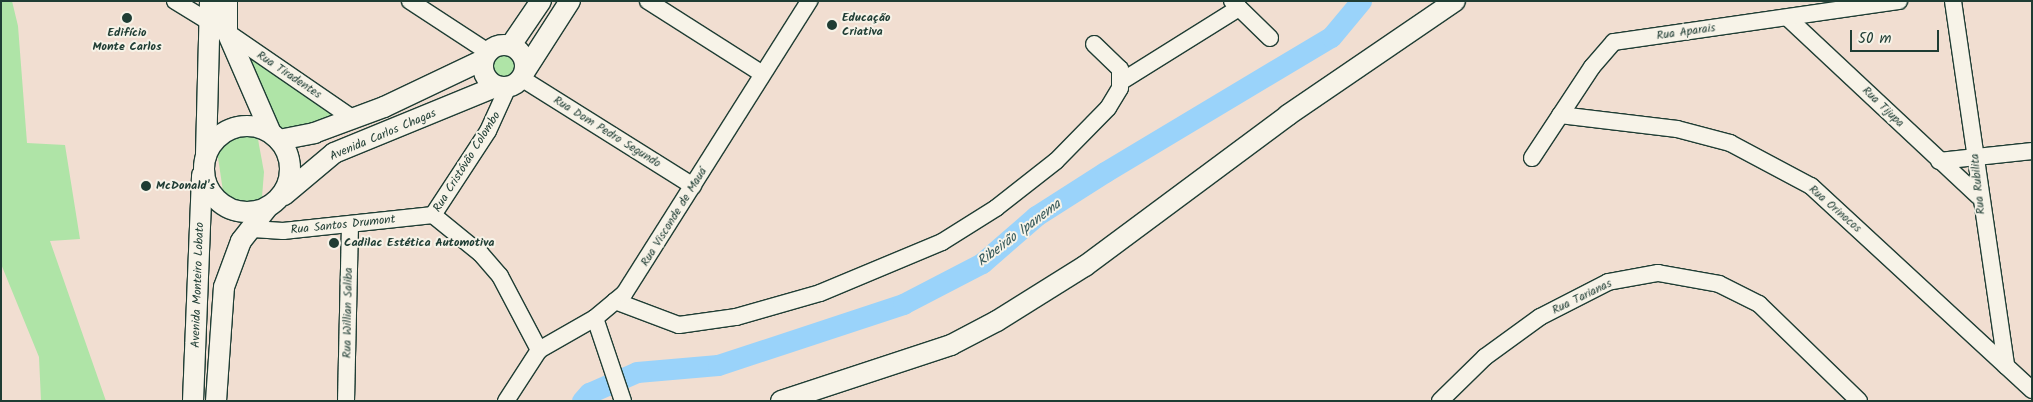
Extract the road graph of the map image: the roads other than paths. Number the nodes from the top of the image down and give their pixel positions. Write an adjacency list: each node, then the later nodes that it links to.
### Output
1 (175, 1): 14 (street, Rua Tiradentes)
2 (210, 1): 14 (main road, Avenida Monteiro Lobato)
3 (227, 1): 14 (main road, Avenida Monteiro Lobato)
4 (410, 1): 18 (street)
5 (541, 1): 17 (main road)
6 (570, 1): 20 (main road)
7 (648, 1): 19 (street)
8 (809, 1): 19 (street, Rua Visconde de Mauá)
9 (1455, 1): 46 (main road)
10 (1899, 1): 13 (street, Rua Aparais)
11 (1953, 1): 27 (street, Rua Rubilita)
12 (1235, 5): 15 (street); 21 (street)
13 (1788, 18): 22 (street, Rua Aparais); 28 (street, Rua Tijupa)
14 (219, 28): 23 (street, Rua Tiradentes); 24 (main road, Avenida Monteiro Lobato); 29 (main road, Avenida Monteiro Lobato)
15 (1270, 38)
16 (1094, 44): 21 (street)
17 (511, 45): 18 (main road); 20 (main road)
18 (486, 56): 20 (main road); 23 (main road, Avenida Carlos Chagas)
19 (761, 73): 30 (street, Rua Visconde de Mauá)
20 (513, 80): 30 (street, Rua Dom Pedro Segundo); 32 (main road, Avenida Carlos Chagas); 33 (street, Rua Cristóvão Colombo)
21 (1122, 81): 36 (street)
22 (1560, 115): 26 (street, Rua Aparais); 39 (street, Rua Orinocos)
23 (352, 118): 24 (main road, Avenida Carlos Chagas)
24 (275, 136): 29 (main road); 32 (main road)
25 (2032, 151): 27 (street)
26 (1532, 158)
27 (1976, 160): 28 (street); 31 (street, Rua Rubilita)
28 (1939, 161): 31 (street, Rua Tijupa)
29 (204, 164): 32 (main road); 41 (main road, Avenida Monteiro Lobato)
30 (693, 186): 36 (street, Rua Visconde de Mauá)
31 (1978, 196): 39 (street, Rua Rubilita)
32 (273, 204): 35 (main road, Avenida Monteiro Lobato)
33 (433, 215): 34 (street, Rua Santos Drumont); 38 (street, Rua Cristóvão Colombo)
34 (350, 225): 35 (street, Rua Santos Drumont); 43 (street, Rua Willian Saliba)
35 (253, 229): 42 (main road, Avenida Monteiro Lobato)
36 (615, 301): 37 (street, Rua Visconde de Mauá)
37 (595, 318): 38 (street, Rua Visconde de Mauá); 45 (street)
38 (539, 350): 44 (street, Rua Visconde de Mauá)
39 (2006, 366): 40 (street, Rua Orinocos)
40 (2032, 390)
41 (193, 401)
42 (216, 401)
43 (346, 401)
44 (506, 401)
45 (623, 401)
46 (781, 401)
47 (1440, 401): 48 (street, Rua Tarianas)
48 (1859, 401)

